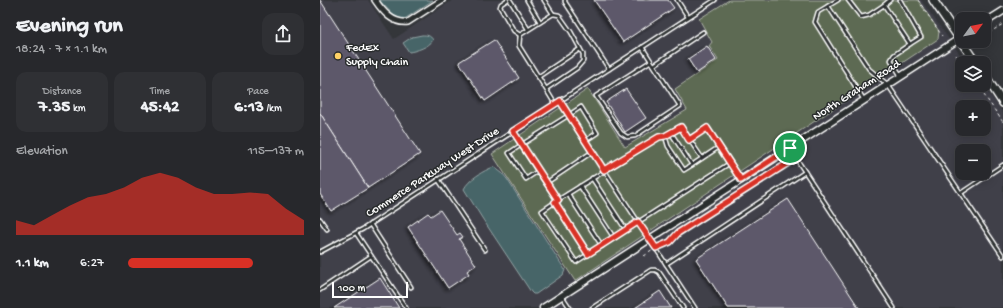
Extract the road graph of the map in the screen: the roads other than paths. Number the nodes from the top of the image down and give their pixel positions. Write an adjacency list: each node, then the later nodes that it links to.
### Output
1 (375, 0): 2 (street)
2 (442, 0)
3 (508, 0): 21 (lane); 24 (lane)
4 (526, 0): 20 (lane)
5 (544, 0): 17 (lane)
6 (565, 0): 31 (lane)
7 (677, 0): 18 (lane)
8 (715, 0): 18 (lane, Commerce Parkway West Drive)
9 (838, 0): 14 (lane)
10 (848, 0): 15 (lane)
11 (890, 0): 15 (lane)
12 (900, 0): 26 (lane)
13 (933, 0): 22 (main road)
14 (828, 6): 34 (lane); 37 (lane)
15 (884, 6): 26 (lane)
16 (1003, 11): 19 (street)
17 (553, 14): 20 (lane); 28 (lane)
18 (688, 17): 27 (lane, Commerce Parkway West Drive)
19 (991, 19)
20 (540, 22): 21 (lane)
21 (528, 29): 24 (lane)
22 (955, 29)
23 (703, 32): 30 (lane)
24 (520, 35): 33 (lane)
25 (955, 41): 32 (street, North Graham Road)
26 (910, 44): 32 (lane)
27 (642, 47): 29 (lane); 31 (lane, Commerce Parkway West Drive)
28 (580, 49): 33 (lane); 36 (lane)
29 (651, 61): 30 (lane); 30 (lane)
30 (654, 65)
31 (609, 69): 38 (lane, Commerce Parkway West Drive)
32 (901, 76): 34 (street, North Graham Road)
33 (538, 77): 36 (lane)
34 (888, 85): 37 (street, North Graham Road); 63 (lane)
35 (991, 85): 39 (main road)
36 (546, 89): 40 (lane)
37 (864, 100): 49 (street, North Graham Road)
38 (560, 101): 40 (lane, Commerce Parkway West Drive); 41 (lane)
39 (1003, 103)
40 (555, 104): 42 (lane, Commerce Parkway West Drive)
41 (569, 115): 46 (lane); 46 (lane); 47 (lane)
42 (513, 131): 47 (lane); 59 (lane, Commerce Parkway West Drive)
43 (671, 133): 44 (lane); 45 (lane); 53 (lane)
44 (665, 136): 53 (lane); 55 (lane)
45 (689, 140): 48 (lane); 51 (lane)
46 (585, 141): 50 (lane)
47 (521, 145): 56 (lane); 56 (lane)
48 (719, 147): 51 (lane); 52 (lane)
49 (790, 148): 57 (lane); 60 (street, North Graham Road)
50 (592, 152): 55 (lane); 61 (lane)
51 (702, 158): 53 (lane)
52 (730, 163): 60 (lane); 67 (lane)
53 (692, 165)
54 (1003, 165): 63 (lane)
55 (604, 170): 58 (lane); 67 (lane)
56 (538, 171): 61 (lane)
57 (805, 172): 80 (lane); 90 (lane)
58 (592, 178): 62 (lane); 70 (lane)
59 (438, 180): 68 (lane, Commerce Parkway West Drive); 75 (lane)
60 (741, 180): 73 (street, North Graham Road)
61 (546, 183): 65 (lane)
62 (580, 186): 64 (lane); 72 (lane)
63 (961, 193): 79 (lane)
64 (568, 194): 65 (lane); 74 (lane)
65 (556, 201): 77 (lane); 77 (lane)
66 (320, 219): 69 (lane)
67 (638, 222): 70 (lane); 73 (lane)
68 (370, 224): 71 (lane, Commerce Parkway West Drive); 81 (lane)
69 (327, 229)
70 (626, 230): 72 (lane)
71 (356, 233): 76 (lane, Commerce Parkway West Drive); 78 (lane)
72 (614, 238): 74 (lane)
73 (650, 239): 80 (lane); 83 (street, North Graham Road)
74 (602, 246): 77 (lane)
75 (485, 250)
76 (320, 252)
77 (588, 254)
78 (371, 256): 82 (lane); 84 (lane)
79 (1003, 256)
80 (666, 264): 89 (lane)
81 (411, 287)
82 (320, 290)
83 (562, 296): 85 (street, North Graham Road); 86 (lane)
84 (406, 308)
85 (543, 308)
86 (570, 308)
87 (592, 308): 88 (lane)
88 (683, 308)
89 (695, 308)
90 (894, 308)

